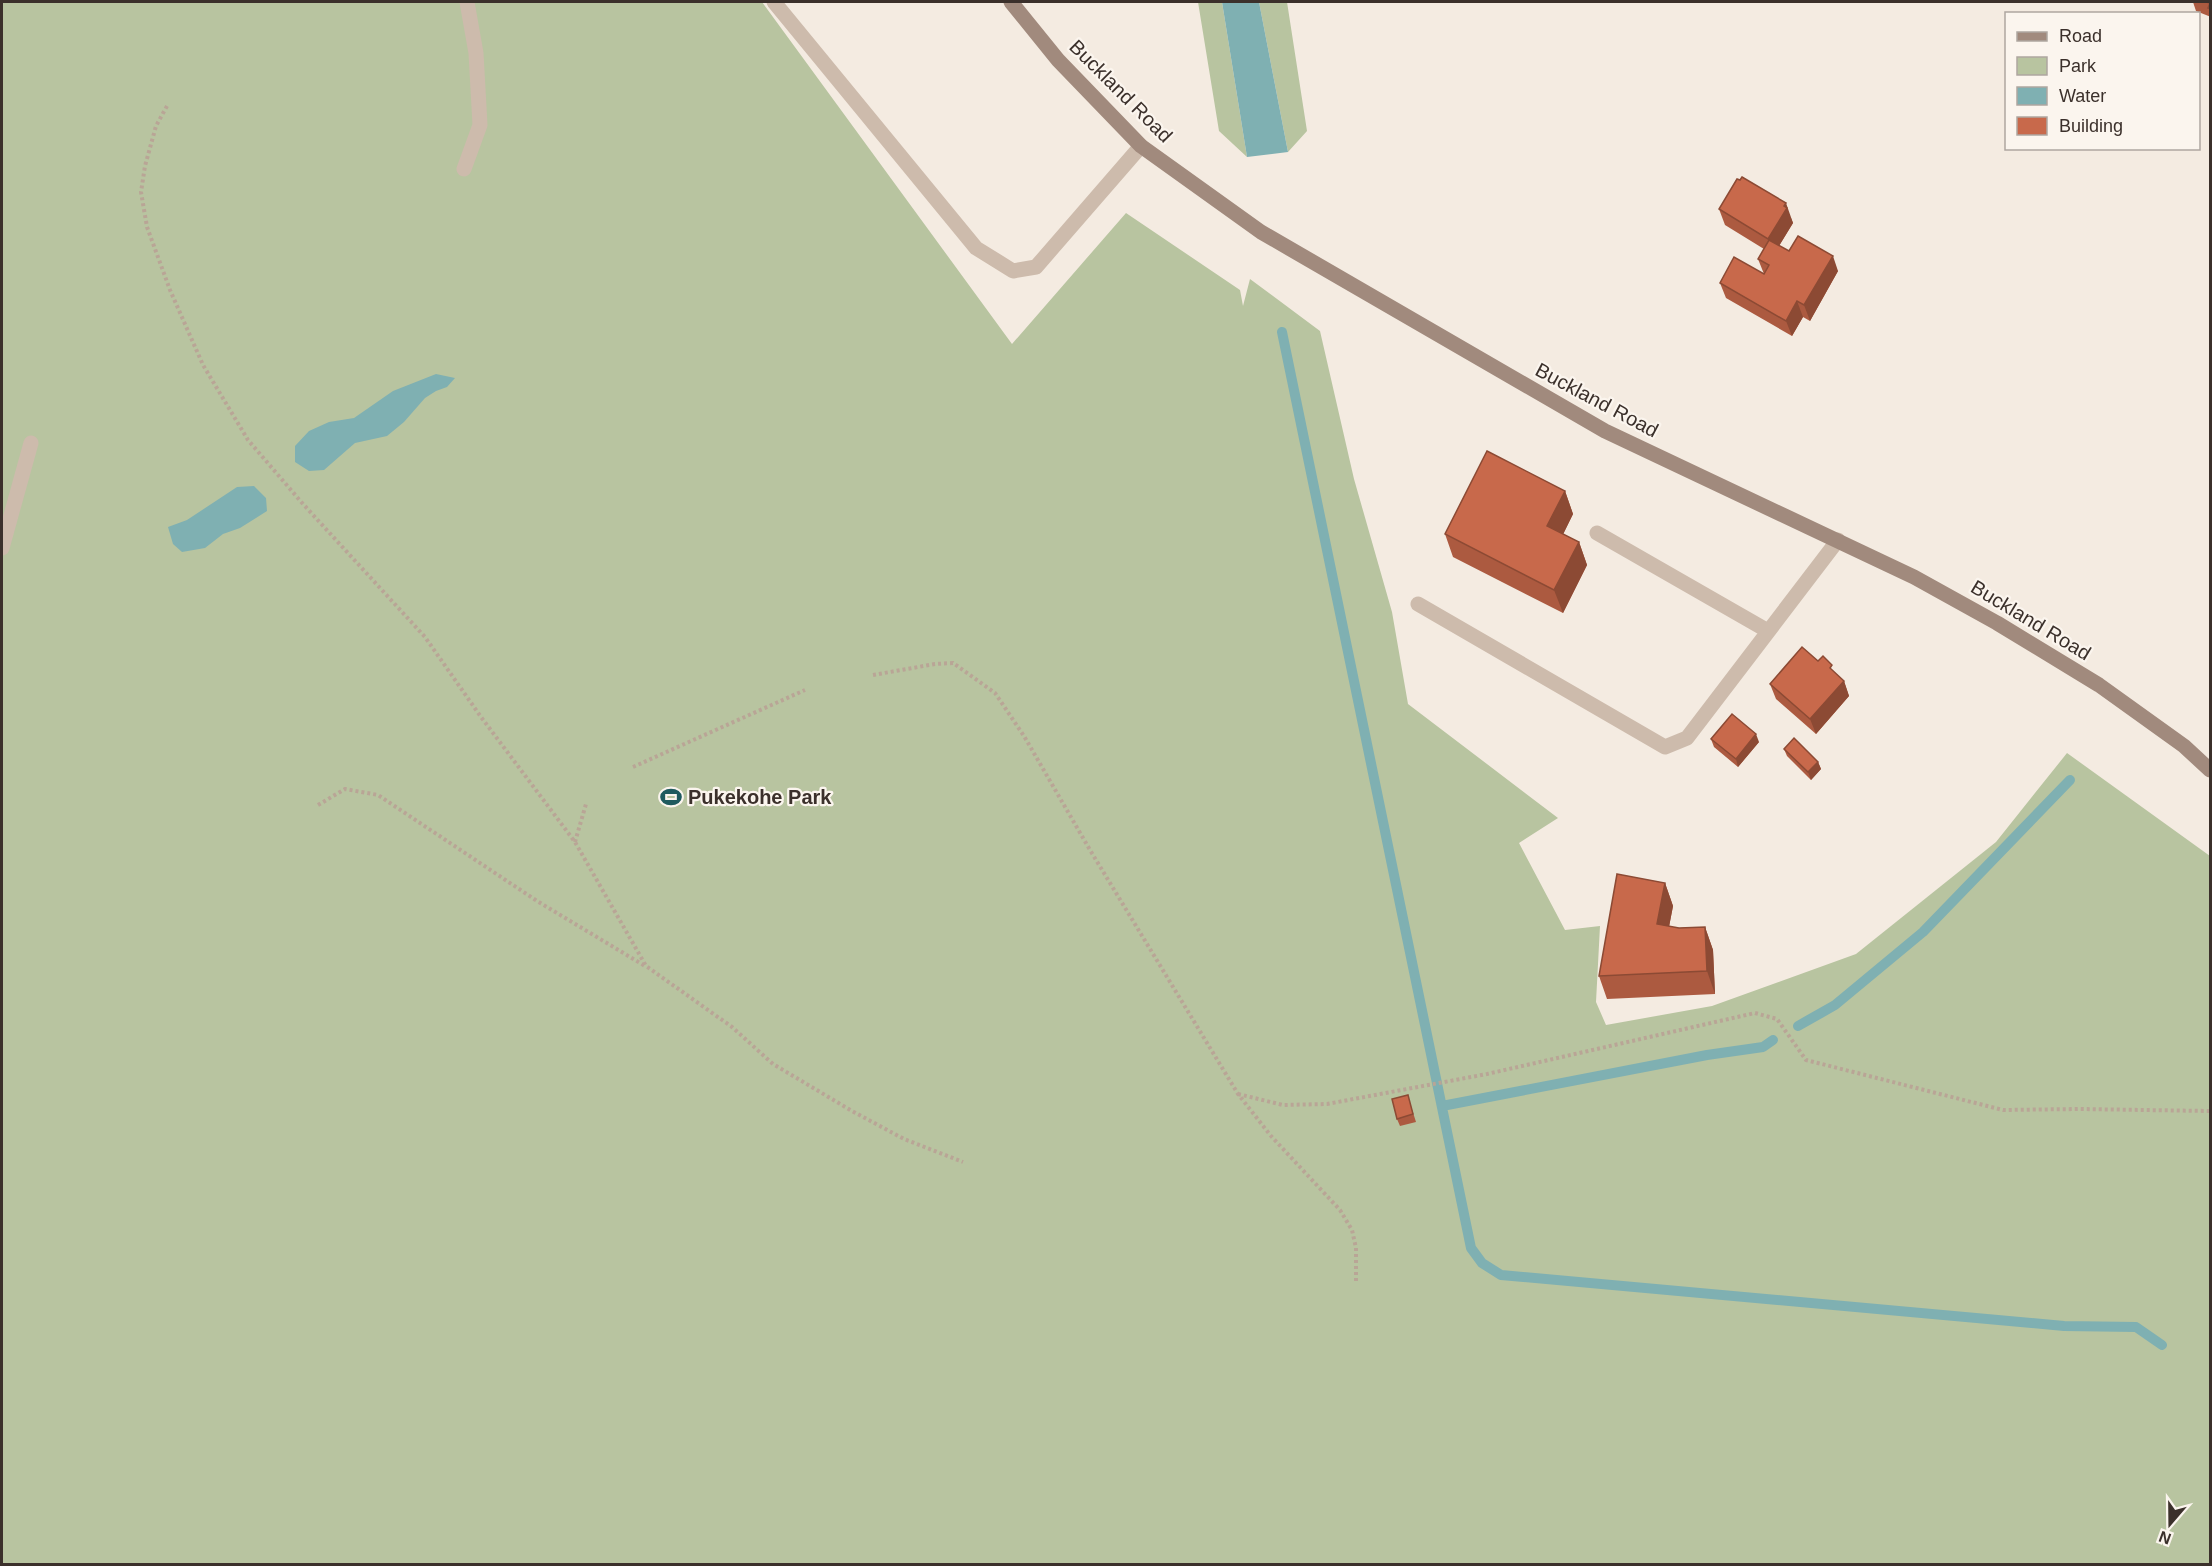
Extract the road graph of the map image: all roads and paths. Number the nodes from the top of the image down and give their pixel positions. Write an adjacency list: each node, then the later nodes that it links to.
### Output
1 (467, 2): 6 (lane)
2 (774, 2): 5 (lane)
3 (1011, 2): 5 (main road, Buckland Road)
4 (166, 106): 19 (path)
5 (1141, 146): 9 (main road, Buckland Road)
6 (464, 169)
7 (31, 443): 10 (lane)
8 (1597, 533): 12 (lane)
9 (1838, 540): 12 (lane); 16 (main road, Buckland Road)
10 (2, 548)
11 (1418, 604): 12 (lane)
12 (1768, 631)
13 (873, 675): 21 (path)
14 (805, 690): 15 (path)
15 (633, 767)
16 (2211, 770)
17 (318, 804): 20 (path)
18 (586, 804): 19 (path)
19 (575, 842): 20 (path)
20 (646, 966): 23 (path)
21 (1238, 1094): 22 (path); 24 (path)
22 (2211, 1111)
23 (963, 1162)
24 (1356, 1283)

